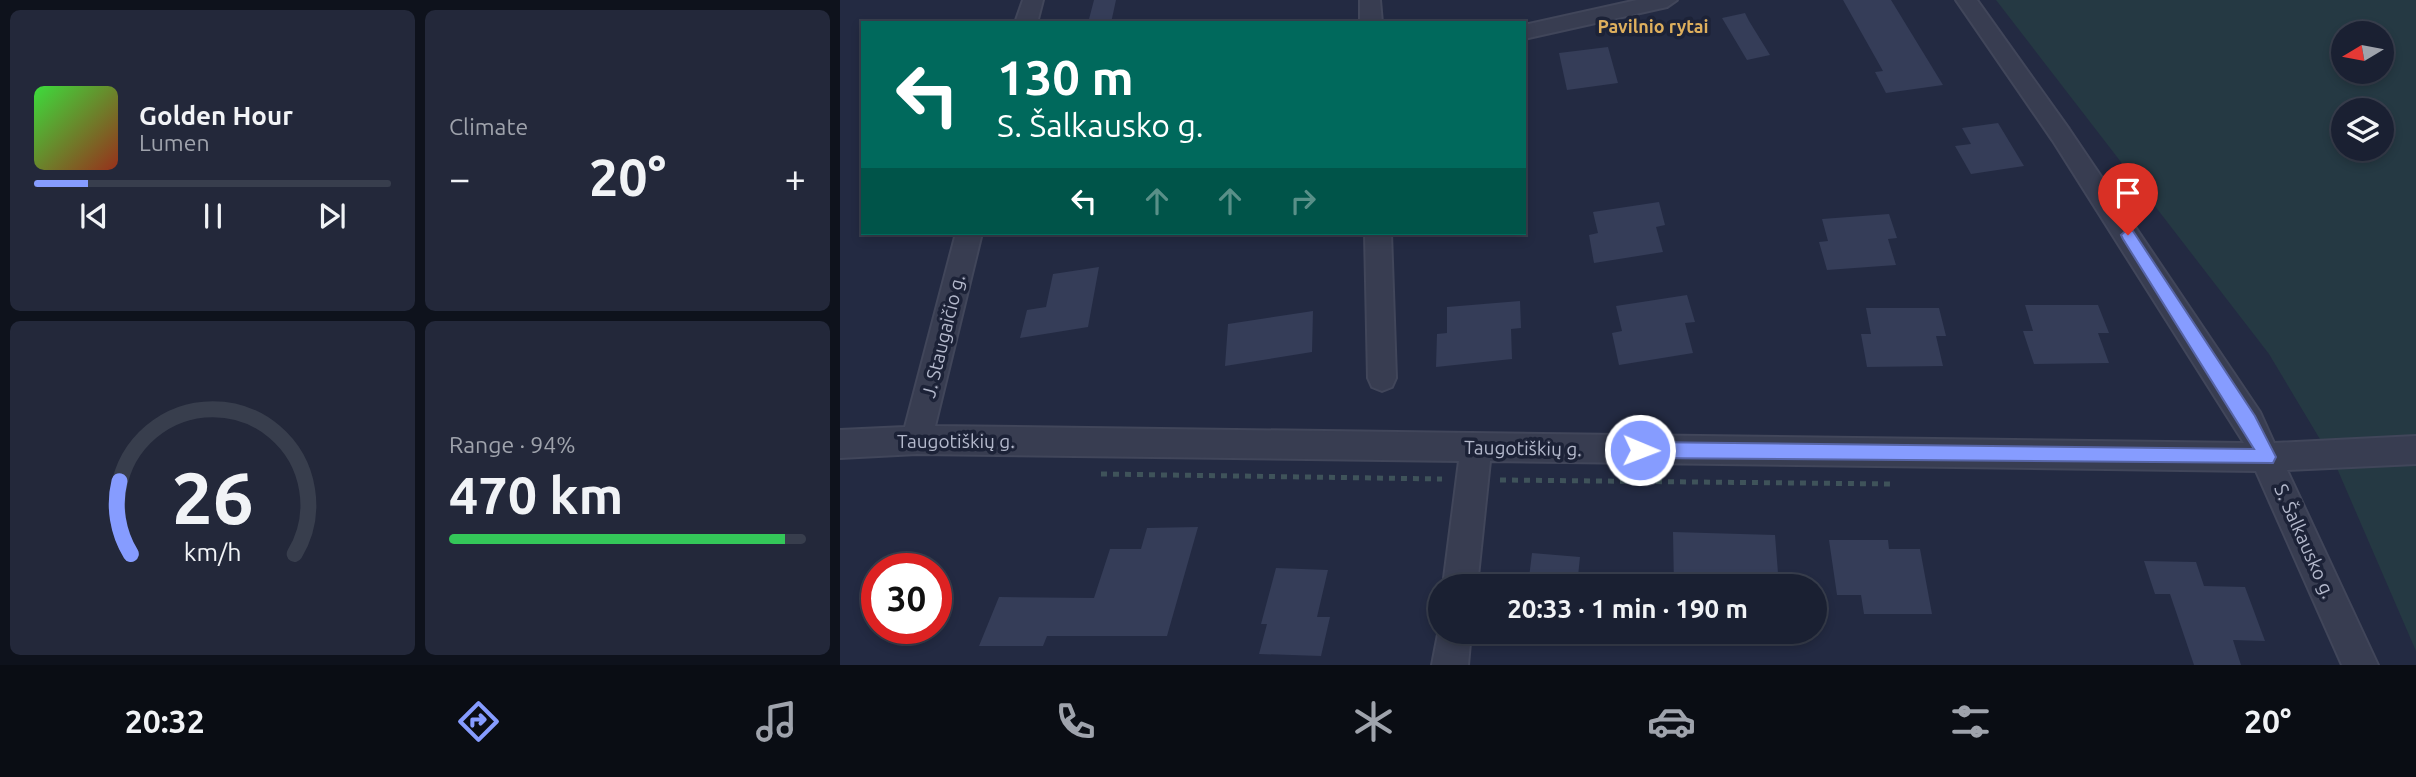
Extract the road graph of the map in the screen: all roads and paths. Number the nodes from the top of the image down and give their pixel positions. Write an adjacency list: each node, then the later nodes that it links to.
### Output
1 (1033, 0): 5 (street)
2 (1370, 0): 6 (street)
3 (1667, 0): 7 (street)
4 (1966, 0): 15 (street, S. Šalkausko g.)
5 (1027, 21)
6 (1371, 21)
7 (1526, 32)
8 (968, 235): 11 (street, J. Staugaičio g.)
9 (1378, 235): 10 (street)
10 (1382, 378)
11 (917, 440): 12 (street, Taugotiškių g.); 13 (street, Taugotiškių g.)
12 (840, 444)
13 (1476, 448): 15 (street, Taugotiškių g.); 17 (street)
14 (2416, 450): 15 (street, Taugotiškių g.)
15 (2267, 457): 22 (street, S. Šalkausko g.)
16 (1087, 473): 17 (path)
17 (1474, 479): 18 (path); 19 (street)
18 (1905, 484)
19 (1462, 574)
20 (1453, 644): 21 (street)
21 (1450, 665)
22 (2360, 665)

